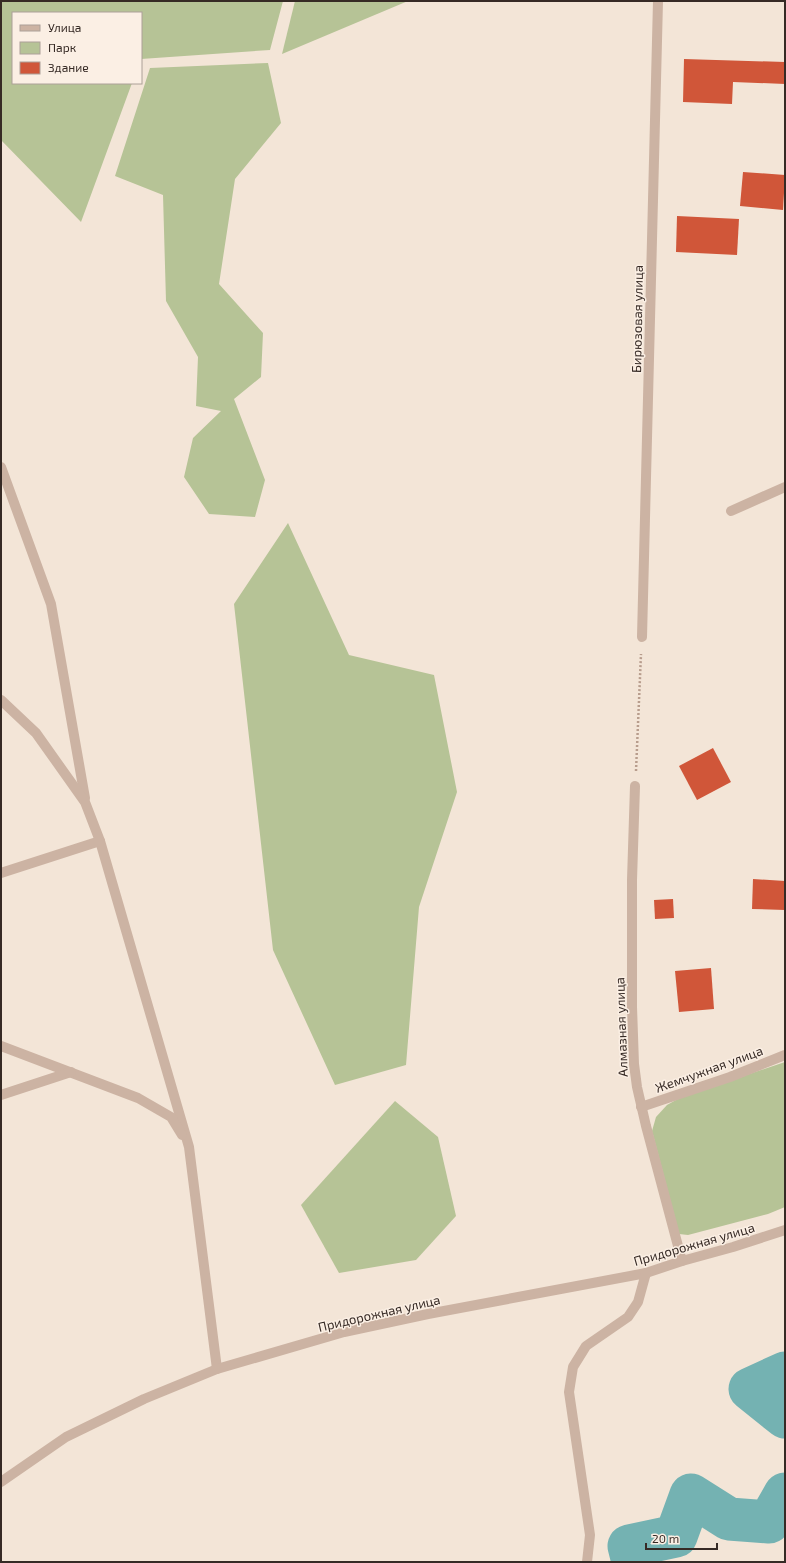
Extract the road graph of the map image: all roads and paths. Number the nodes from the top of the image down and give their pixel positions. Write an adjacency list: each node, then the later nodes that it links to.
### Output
1 (658, 1): 5 (street, Бирюзовая улица)
2 (1, 466): 8 (street)
3 (785, 487): 4 (street)
4 (731, 511)
5 (642, 637): 7 (path)
6 (1, 700): 8 (street)
7 (636, 786): 15 (street, Алмазная улица)
8 (85, 802): 9 (street)
9 (100, 841): 10 (street); 16 (street)
10 (1, 873)
11 (1, 1046): 13 (street)
12 (785, 1055): 15 (street, Жемчужная улица)
13 (71, 1072): 14 (street); 16 (street)
14 (1, 1095)
15 (641, 1107): 18 (street, Алмазная улица)
16 (189, 1147): 20 (street)
17 (785, 1230): 18 (street, Придорожная улица)
18 (682, 1261): 19 (street, Придорожная улица)
19 (646, 1273): 20 (street, Придорожная улица); 22 (street)
20 (217, 1369): 21 (street, Придорожная улица)
21 (1, 1482)
22 (586, 1562)

